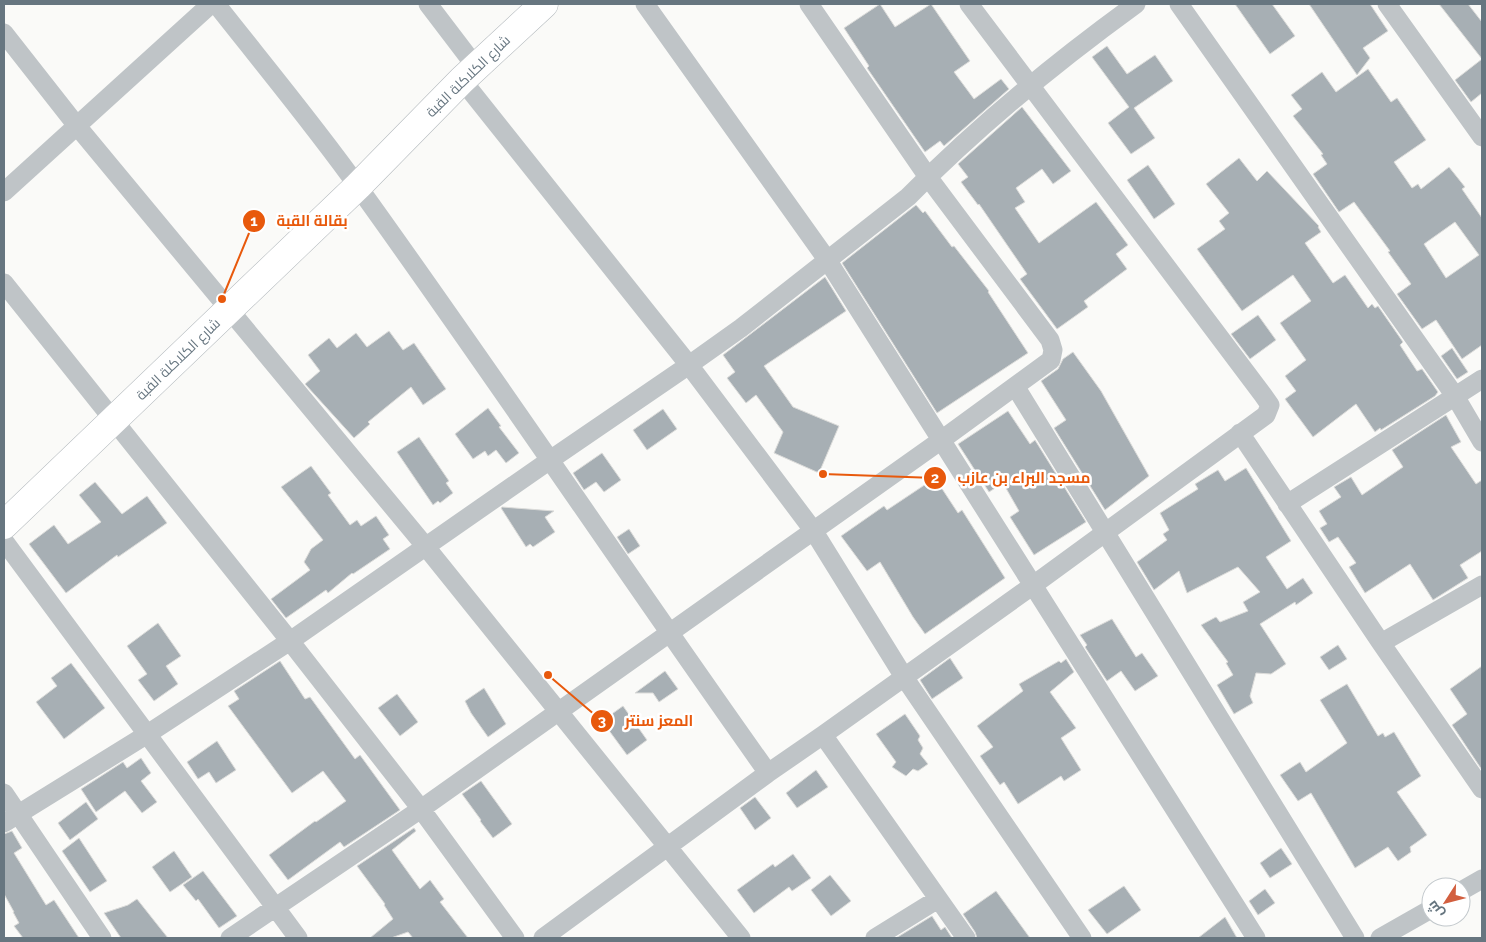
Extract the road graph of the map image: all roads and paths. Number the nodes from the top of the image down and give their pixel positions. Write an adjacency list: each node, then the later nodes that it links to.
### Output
1 (210, 4): 14 (street)
2 (216, 4): 17 (street)
3 (428, 4): 12 (street)
4 (544, 4): 12 (street, شارع الكلاكلة القبة)
5 (645, 4): 19 (street)
6 (809, 4): 16 (street)
7 (969, 4): 13 (street)
8 (1136, 4): 13 (street)
9 (1178, 4): 25 (street)
10 (1387, 4): 15 (street)
11 (4, 33): 14 (street)
12 (469, 74): 17 (street, شارع الكلاكلة القبة); 22 (street)
13 (1030, 86): 16 (street); 27 (street)
14 (77, 126): 18 (street); 21 (street)
15 (1482, 137)
16 (928, 177): 19 (street); 24 (street)
17 (358, 186): 21 (street, شارع الكلاكلة القبة); 30 (street)
18 (4, 192)
19 (828, 261): 22 (street); 28 (street)
20 (4, 283): 26 (street)
21 (228, 310): 26 (street, شارع الكلاكلة القبة); 36 (street)
22 (688, 366): 30 (street); 33 (street)
23 (1482, 379): 25 (street)
24 (1015, 386): 28 (street); 34 (street)
25 (1455, 396): 29 (street); 31 (street)
26 (114, 420): 32 (street, شارع الكلاكلة القبة); 40 (street)
27 (1240, 433): 31 (street); 34 (street)
28 (940, 441): 33 (street); 38 (street)
29 (1482, 442)
30 (550, 460): 36 (street); 39 (street)
31 (1287, 504): 41 (street)
32 (4, 525)
33 (813, 530): 39 (street); 42 (street)
34 (1106, 532): 38 (street); 67 (street)
35 (4, 541): 44 (street)
36 (426, 547): 40 (street); 43 (street)
37 (1482, 585): 41 (street)
38 (1032, 586): 42 (street); 66 (street)
39 (669, 634): 43 (street); 46 (street)
40 (290, 641): 44 (street); 49 (street)
41 (1381, 643): 47 (street)
42 (904, 677): 45 (street); 65 (street)
43 (559, 712): 49 (street); 51 (street)
44 (146, 735): 50 (street); 55 (street)
45 (824, 735): 46 (street); 54 (street)
46 (768, 773): 51 (street)
47 (1482, 789)
48 (4, 793): 50 (street)
49 (421, 810): 55 (street); 60 (street)
50 (11, 819): 57 (street)
51 (667, 847): 61 (street); 62 (street)
52 (1482, 879): 53 (street)
53 (1471, 885)
54 (938, 899): 63 (street); 64 (street)
55 (275, 907): 58 (street); 59 (street)
56 (1421, 915): 68 (street)
57 (102, 938)
58 (230, 938)
59 (298, 938)
60 (515, 938)
61 (542, 938)
62 (741, 938)
63 (875, 938)
64 (966, 938)
65 (1082, 938)
66 (1256, 938)
67 (1355, 938)
68 (1380, 938)

